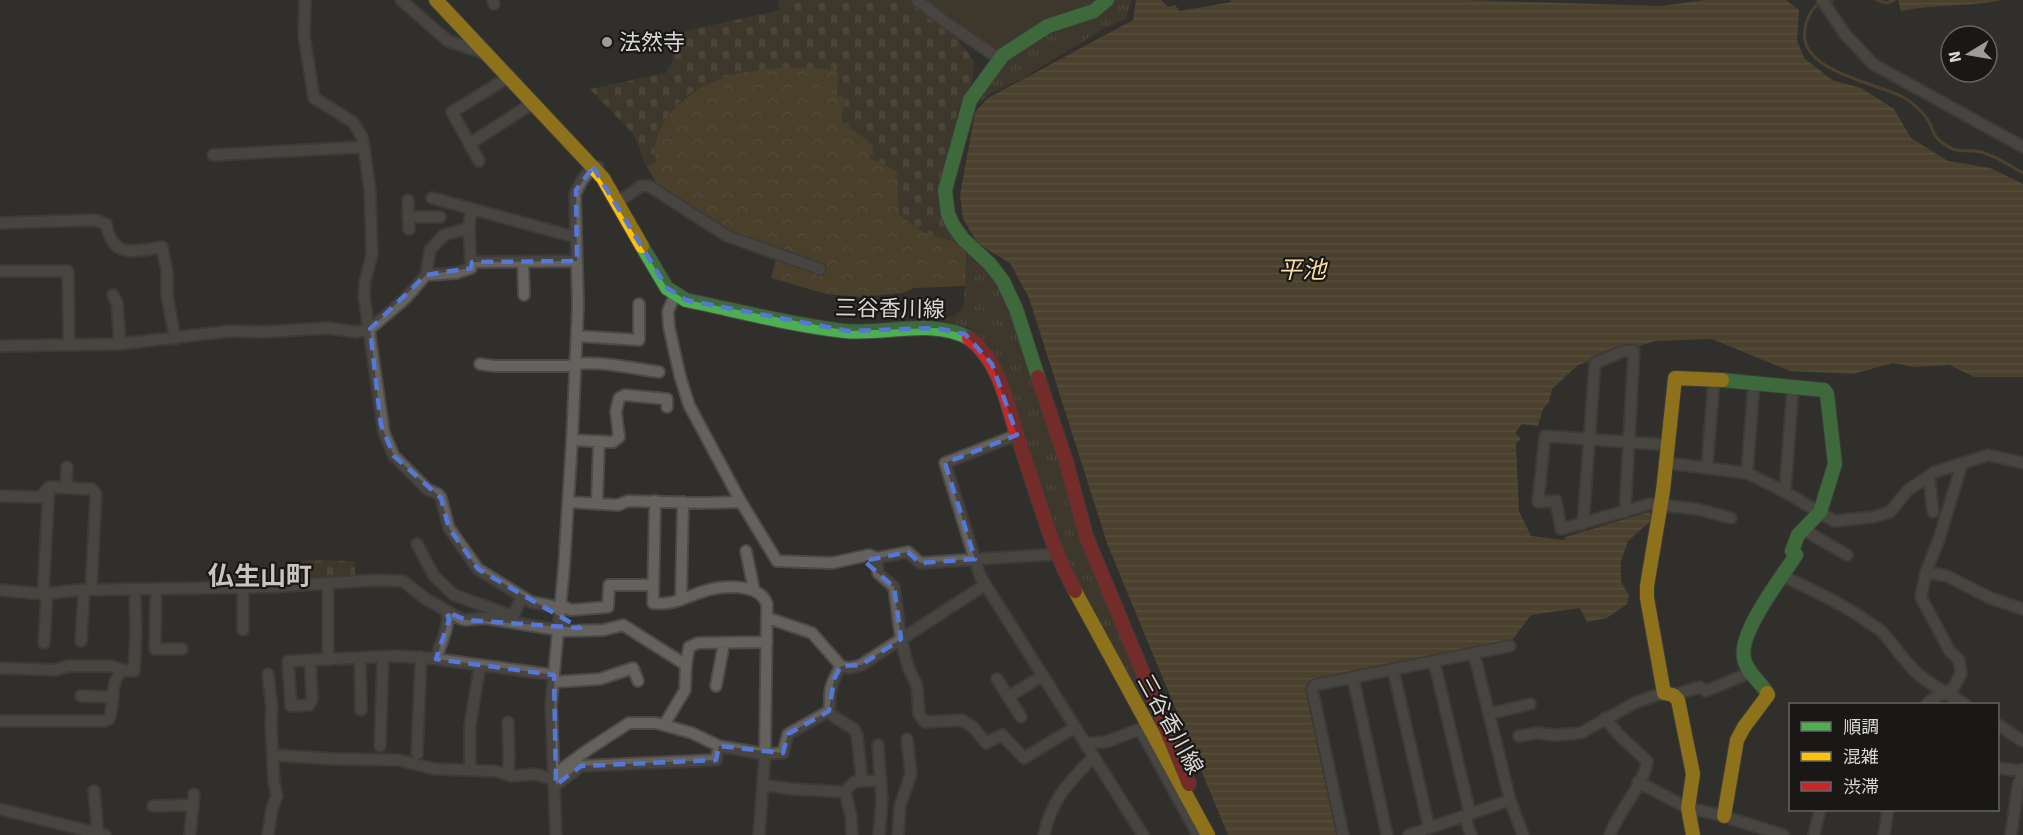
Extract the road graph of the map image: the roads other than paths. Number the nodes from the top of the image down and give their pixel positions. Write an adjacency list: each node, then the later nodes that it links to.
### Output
1 (305, 0): 12 (street)
2 (401, 0): 7 (street)
3 (436, 0): 7 (street)
4 (917, 0): 8 (street)
5 (1107, 0): 8 (street)
6 (1822, 0): 13 (street)
7 (487, 54): 9 (street)
8 (1000, 59): 181 (street)
9 (509, 77): 10 (street); 11 (street)
10 (533, 103): 11 (street); 16 (street)
11 (469, 144): 15 (street)
12 (364, 147): 14 (street); 37 (street)
13 (2023, 147)
14 (213, 155)
15 (478, 161)
16 (596, 167): 19 (street); 26 (street)
17 (432, 198): 20 (street)
18 (408, 200): 21 (street)
19 (618, 202): 30 (street); 35 (street)
20 (471, 210): 23 (street); 26 (street)
21 (408, 217): 24 (street); 25 (street)
22 (0, 223): 39 (street)
23 (469, 228): 25 (street); 28 (street)
24 (409, 229)
25 (444, 235): 32 (street)
26 (575, 237): 27 (street)
27 (577, 261): 29 (street); 38 (street)
28 (472, 262): 29 (street); 32 (street)
29 (523, 262): 34 (street)
30 (820, 269)
31 (0, 270): 41 (street)
32 (426, 275): 37 (street)
33 (113, 295): 40 (street)
34 (524, 295)
35 (675, 295): 50 (street, 三谷香川線); 68 (street)
36 (639, 304): 38 (street)
37 (370, 329): 39 (street); 97 (street)
38 (577, 336): 43 (street)
39 (175, 339): 40 (street)
40 (120, 344): 41 (street)
41 (69, 345): 42 (street)
42 (0, 346)
43 (575, 363): 44 (street); 45 (street); 52 (street)
44 (480, 364)
45 (659, 372)
46 (1714, 380): 47 (street); 55 (street); 60 (street)
47 (1754, 383): 48 (street); 61 (street)
48 (1793, 386): 65 (street); 74 (street)
49 (667, 407): 53 (street)
50 (1017, 435): 81 (street, 三谷香川線); 84 (street)
51 (1589, 439): 54 (street); 54 (street); 77 (street); 77 (street)
52 (572, 440): 53 (street); 69 (street)
53 (599, 441): 71 (street)
54 (1629, 442): 55 (street); 73 (street)
55 (1668, 445): 56 (street)
56 (1667, 463): 60 (street); 72 (street)
57 (2023, 463): 58 (street)
58 (1962, 465): 62 (street); 85 (street)
59 (68, 467): 64 (street)
60 (1707, 468): 61 (street)
61 (1747, 473): 65 (street)
62 (1929, 476): 74 (street); 75 (street)
63 (49, 487): 64 (street); 66 (street); 96 (street)
64 (66, 488): 94 (street)
65 (1785, 492): 74 (street)
66 (0, 496)
67 (655, 501): 70 (street); 71 (street); 88 (street)
68 (741, 501): 70 (street); 83 (street)
69 (569, 502): 71 (street); 101 (street)
70 (683, 502): 98 (street)
71 (597, 503)
72 (1661, 506): 73 (street); 76 (street); 134 (street)
73 (1625, 512): 77 (street)
74 (1820, 512): 78 (street)
75 (1933, 512)
76 (1731, 518)
77 (1583, 524)
78 (1804, 530): 82 (street); 86 (street)
79 (417, 544): 97 (street)
80 (746, 551): 95 (street)
81 (1057, 554): 84 (street); 181 (street, 三谷香川線)
82 (1847, 555)
83 (877, 558): 84 (street); 104 (street)
84 (975, 559): 89 (street)
85 (1926, 572): 99 (street); 133 (street)
86 (1783, 576): 125 (street); 133 (street)
87 (328, 584): 90 (street); 100 (street); 117 (street)
88 (653, 585): 98 (street); 101 (street)
89 (985, 585): 104 (street); 127 (street)
90 (243, 587): 92 (street); 103 (street)
91 (135, 589): 92 (street); 94 (street); 124 (street)
92 (156, 589): 110 (street)
93 (0, 590): 96 (street)
94 (87, 590): 96 (street); 105 (street)
95 (754, 590): 98 (street); 102 (street)
96 (45, 594): 107 (street)
97 (522, 597): 101 (street)
98 (681, 600)
99 (2023, 609)
100 (447, 612): 101 (street); 115 (street)
101 (560, 617): 120 (street); 129 (street)
102 (768, 618): 106 (street); 121 (street)
103 (243, 630)
104 (901, 639): 121 (street); 150 (street)
105 (81, 641)
106 (767, 642): 108 (street); 159 (street)
107 (44, 643)
108 (724, 643): 120 (street); 132 (street)
109 (1510, 646): 111 (street)
110 (182, 649)
111 (1474, 653): 118 (street); 142 (street)
112 (383, 657): 113 (street); 114 (street); 155 (street)
113 (421, 657): 115 (street); 158 (street)
114 (360, 658): 117 (street); 141 (street)
115 (436, 659): 119 (street)
116 (310, 660): 117 (street)
117 (328, 660)
118 (1434, 661): 123 (street); 179 (street)
119 (480, 665): 129 (street); 162 (street)
120 (686, 665): 148 (street)
121 (841, 666): 159 (street)
122 (0, 668): 124 (street)
123 (1393, 669): 128 (street); 182 (street)
124 (123, 670): 136 (street)
125 (1752, 672): 134 (street); 180 (street)
126 (268, 674): 160 (street)
127 (1042, 676): 137 (street); 150 (street)
128 (1353, 677): 195 (street); 196 (street)
129 (554, 679): 131 (street); 166 (street)
130 (997, 679): 137 (street)
131 (638, 681)
132 (716, 686)
133 (1945, 692): 138 (street); 139 (street)
134 (1668, 694): 145 (street); 175 (street)
135 (81, 696): 136 (street)
136 (113, 696): 146 (street)
137 (1008, 697): 144 (street)
138 (1929, 703)
139 (1962, 703)
140 (1530, 704): 142 (street)
141 (360, 710)
142 (1489, 714): 173 (street)
143 (833, 716): 168 (street)
144 (1021, 717)
145 (1605, 718): 151 (street); 169 (street)
146 (0, 721)
147 (508, 722): 165 (street)
148 (664, 725): 156 (street); 166 (street)
149 (1999, 726): 153 (street)
150 (1074, 728): 157 (street)
151 (1519, 736)
152 (907, 739): 191 (street)
153 (2023, 741)
154 (878, 745): 167 (street)
155 (380, 746)
156 (719, 746): 159 (street); 166 (street)
157 (1087, 747): 161 (street); 193 (street)
158 (417, 754)
159 (765, 754): 170 (street)
160 (273, 755): 165 (street); 186 (street)
161 (1093, 757): 183 (street); 192 (street)
162 (470, 766)
163 (1999, 768): 164 (street)
164 (2023, 770): 205 (street)
165 (508, 774): 166 (street)
166 (555, 780): 187 (street)
167 (881, 780): 168 (street); 190 (street)
168 (862, 781): 172 (street)
169 (1638, 782): 175 (street); 200 (street)
170 (764, 785): 172 (street); 188 (street)
171 (94, 791): 184 (street)
172 (845, 792): 189 (street)
173 (1510, 800): 179 (street); 199 (street)
174 (153, 806): 185 (street)
175 (1688, 808): 180 (street); 201 (street)
176 (0, 809): 184 (street)
177 (1820, 811): 203 (street)
178 (1888, 811): 204 (street)
179 (1467, 815): 182 (street); 198 (street)
180 (1724, 816): 202 (street)
181 (1199, 817): 194 (street, 三谷香川線)
182 (1429, 828): 197 (street)
183 (1047, 833)
184 (102, 834)
185 (190, 835)
186 (268, 835)
187 (556, 835)
188 (759, 835)
189 (852, 835)
190 (879, 835)
191 (898, 835)
192 (1143, 835)
193 (1198, 835)
194 (1208, 835)
195 (1343, 835)
196 (1387, 835)
197 (1409, 835)
198 (1472, 835)
199 (1523, 835)
200 (1610, 835)
201 (1693, 835)
202 (1783, 835)
203 (1814, 835)
204 (1884, 835)
205 (2011, 835)

